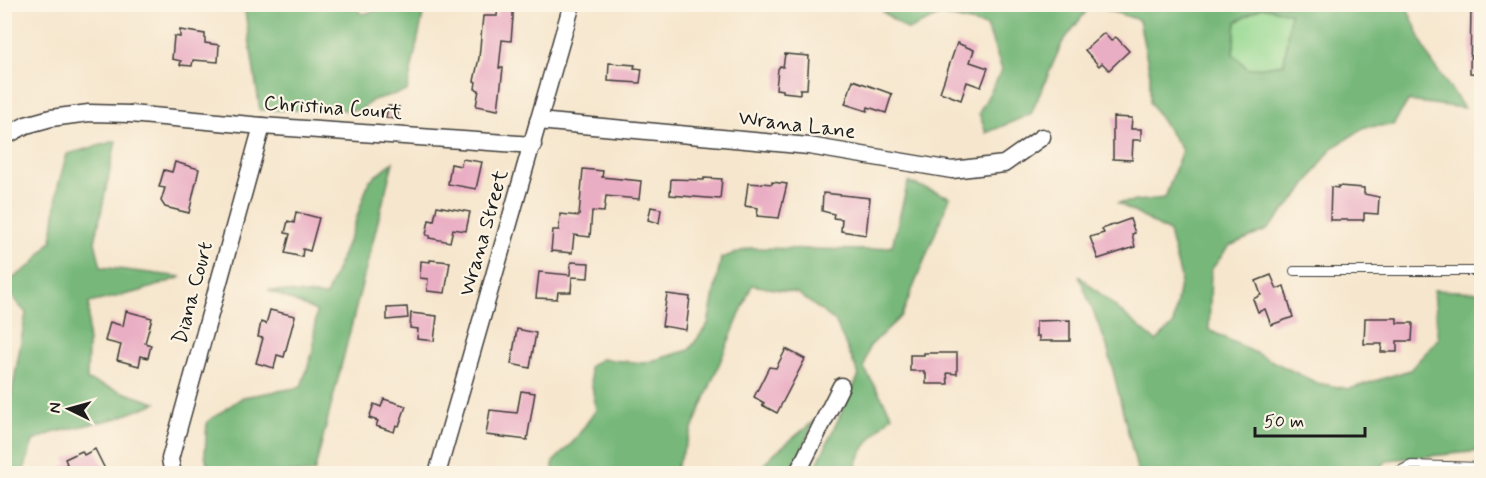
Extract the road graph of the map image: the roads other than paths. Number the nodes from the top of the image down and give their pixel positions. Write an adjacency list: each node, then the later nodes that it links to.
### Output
1 (573, 4): 2 (street, Wrana Street)
2 (538, 121): 5 (street, Wrana Lane); 6 (street, Wrana Street)
3 (262, 126): 4 (street, Christina Court); 6 (street, Christina Court); 11 (street, Diana Court)
4 (4, 137)
5 (1042, 137)
6 (533, 145): 12 (street, Wrana Street)
7 (1294, 271): 8 (lane)
8 (1482, 271)
9 (841, 386): 13 (street)
10 (1482, 467): 14 (lane)
11 (173, 474)
12 (437, 474)
13 (797, 474)
14 (1393, 474)

